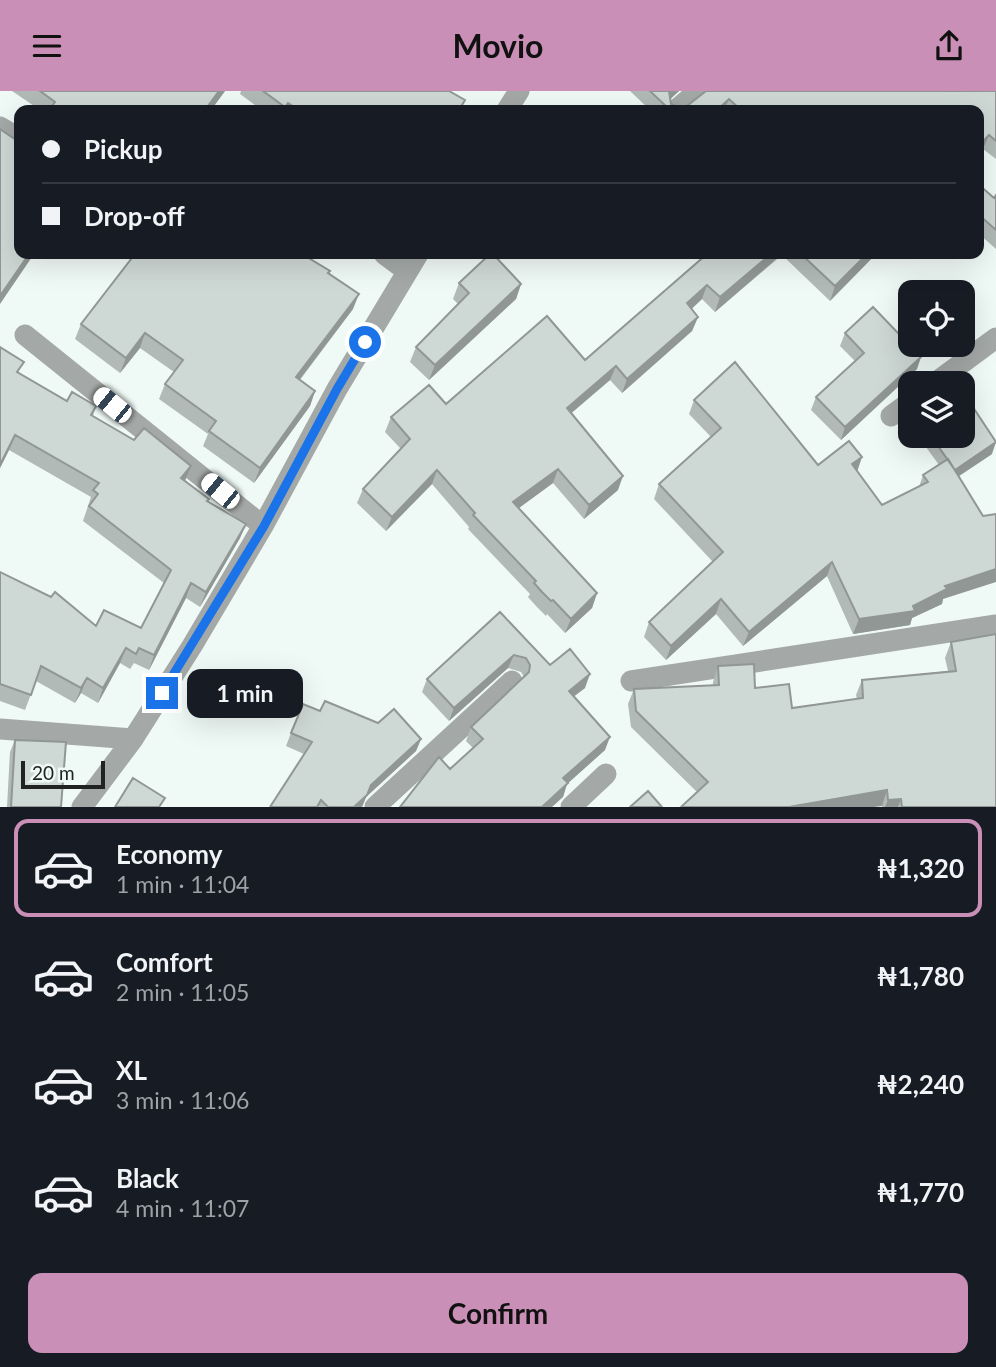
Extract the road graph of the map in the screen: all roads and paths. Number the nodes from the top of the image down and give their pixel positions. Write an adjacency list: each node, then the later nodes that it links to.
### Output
1 (698, 91): 2 (street)
2 (682, 105)
3 (413, 263): 9 (street)
4 (25, 335): 9 (street)
5 (996, 338): 6 (street)
6 (951, 371)
7 (898, 411): 8 (street)
8 (891, 416)
9 (264, 526): 14 (street)
10 (996, 625): 12 (street)
11 (512, 681): 17 (street)
12 (631, 681)
13 (0, 729): 14 (street)
14 (133, 739): 16 (street)
15 (606, 774): 18 (street)
16 (82, 807)
17 (375, 807)
18 (570, 807)

